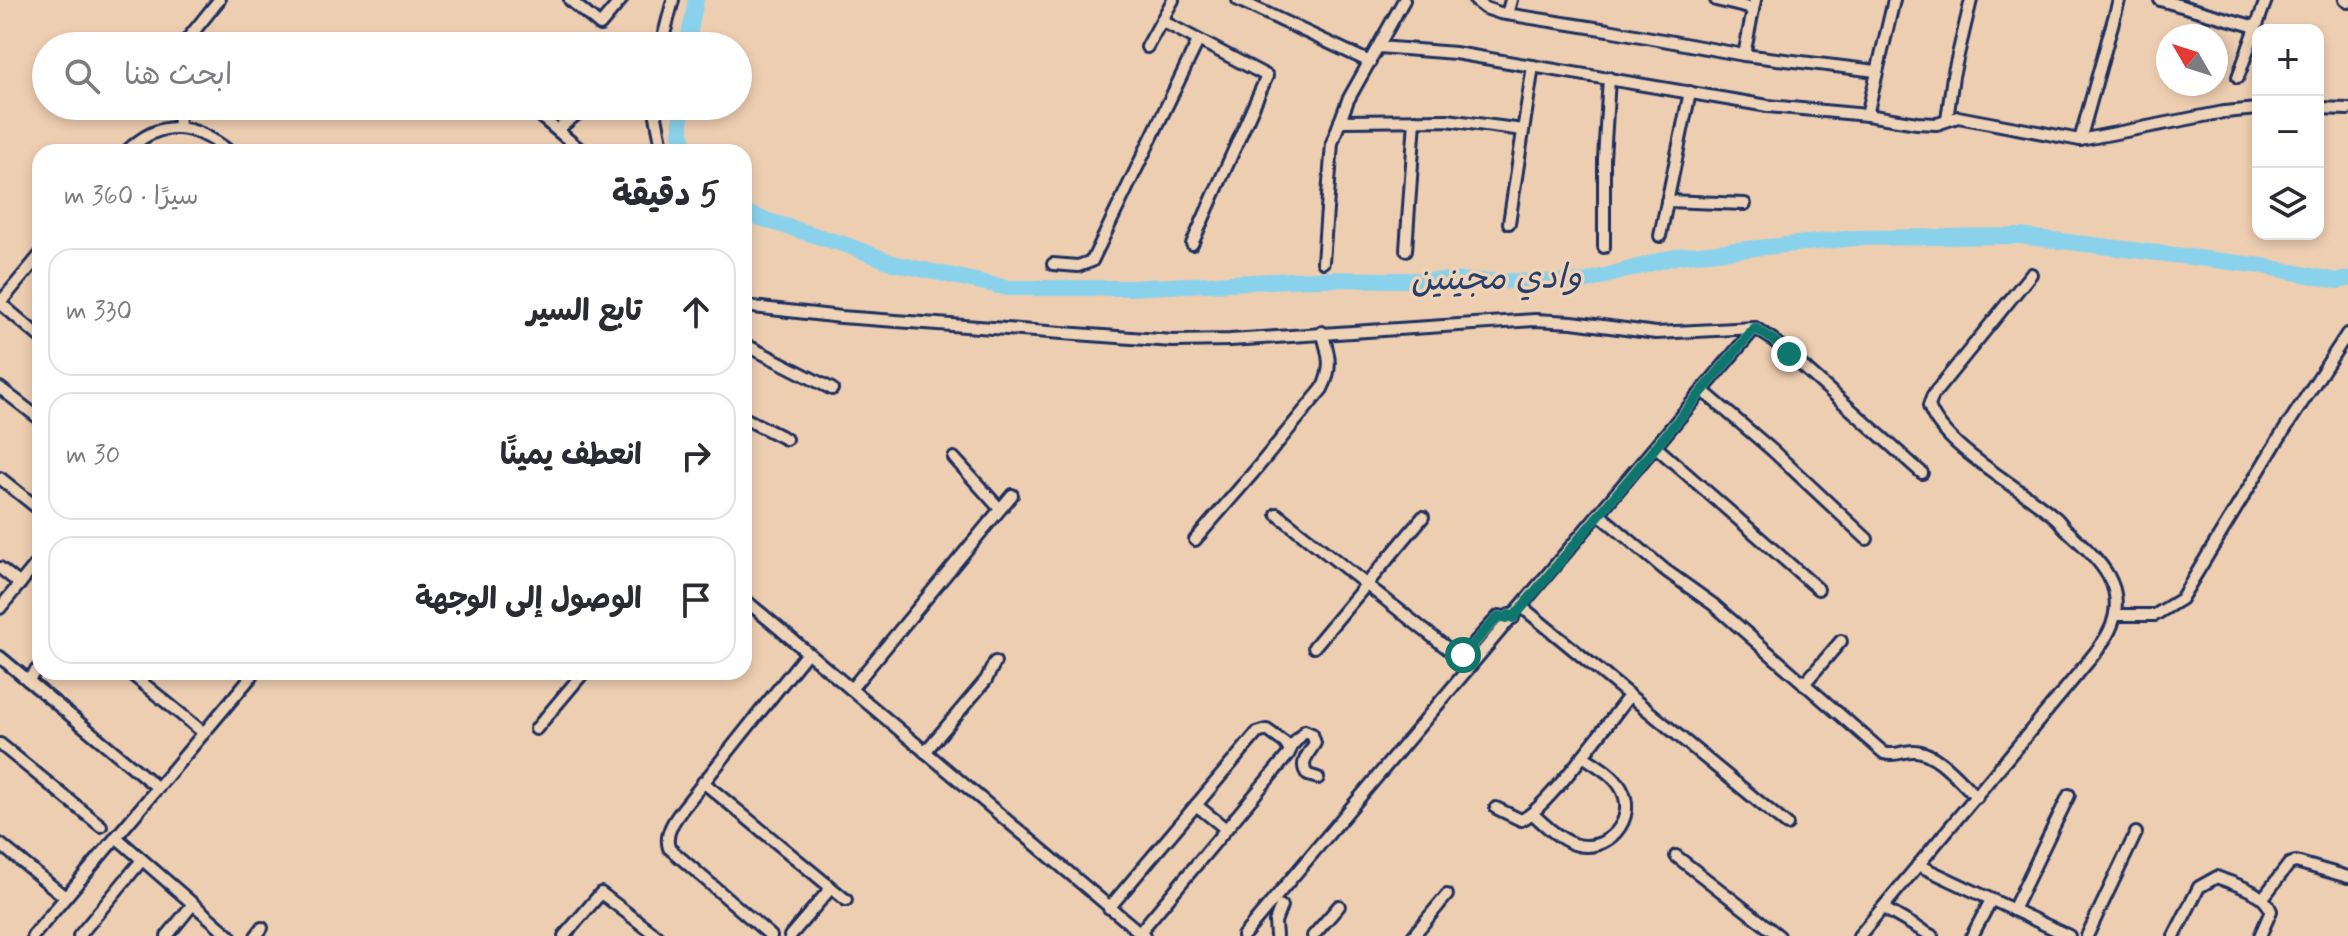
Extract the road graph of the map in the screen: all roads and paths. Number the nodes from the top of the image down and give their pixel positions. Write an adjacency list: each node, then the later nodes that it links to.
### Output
1 (219, 0): 21 (street)
2 (570, 0): 3 (street)
3 (621, 0)
4 (673, 0): 22 (street)
5 (1173, 0): 18 (street)
6 (1238, 0): 28 (street)
7 (1404, 0): 26 (street)
8 (1475, 0): 17 (street)
9 (1511, 0): 17 (street)
10 (1716, 0): 16 (street)
11 (1894, 0): 30 (street)
12 (1971, 0): 43 (street)
13 (2119, 0): 48 (street)
14 (2160, 0): 20 (street)
15 (2266, 0): 19 (street)
16 (1754, 4): 27 (street)
17 (1507, 14): 27 (street)
18 (1162, 21): 24 (street); 25 (street)
19 (2257, 24)
20 (2252, 26)
21 (193, 32)
22 (664, 32)
23 (2252, 38): 31 (street)
24 (1198, 41): 57 (street); 61 (street)
25 (1147, 47)
26 (1379, 47): 28 (street); 29 (street)
27 (1744, 55): 30 (street)
28 (1370, 62): 44 (street)
29 (1533, 66): 32 (street); 47 (street)
30 (1876, 71): 37 (street)
31 (2238, 77)
32 (1609, 78): 33 (street); 58 (street)
33 (1690, 92): 37 (street); 53 (street)
34 (2324, 108): 35 (street)
35 (2348, 109)
36 (2252, 110): 48 (street)
37 (1867, 115): 43 (street)
38 (179, 120): 45 (street)
39 (545, 120): 46 (street)
40 (570, 120): 46 (street)
41 (657, 120): 52 (street)
42 (1415, 120): 44 (street); 47 (street); 59 (street)
43 (1947, 120): 48 (street)
44 (1340, 121): 60 (street)
45 (179, 128): 49 (street); 50 (street)
46 (557, 130): 51 (street)
47 (1523, 130): 55 (street)
48 (2080, 140)
49 (135, 144)
50 (218, 144)
51 (574, 144)
52 (661, 144)
53 (1667, 201): 54 (street); 56 (street)
54 (1745, 204)
55 (1509, 223)
56 (1660, 236)
57 (1192, 244)
58 (1604, 247)
59 (1406, 250)
60 (1323, 262)
61 (1053, 264)
62 (32, 265): 64 (street)
63 (2031, 274): 97 (street)
64 (0, 303): 67 (street)
65 (752, 307): 68 (street)
66 (1755, 328): 68 (street); 73 (street); 79 (street)
67 (32, 330)
68 (1322, 332): 88 (street)
69 (2347, 334): 97 (street)
70 (752, 348): 72 (street)
71 (0, 388): 74 (street)
72 (832, 389)
73 (1703, 391): 77 (street); 87 (street)
74 (32, 413)
75 (752, 422): 76 (street)
76 (786, 439)
77 (1656, 447): 85 (street); 93 (street)
78 (954, 458): 83 (street)
79 (1922, 473)
80 (0, 478): 82 (street)
81 (1012, 495): 83 (street)
82 (32, 504)
83 (1000, 509): 110 (street)
84 (1277, 514): 92 (street)
85 (1599, 514): 95 (street); 109 (street)
86 (1423, 517): 92 (street)
87 (1867, 539)
88 (1195, 540)
89 (0, 568): 91 (street)
90 (32, 569): 91 (street)
91 (20, 584): 96 (street)
92 (1368, 585): 98 (street); 100 (street)
93 (1818, 589)
94 (752, 606): 101 (street)
95 (1522, 607): 98 (street); 111 (street)
96 (0, 608)
97 (2115, 615): 122 (street)
98 (1513, 618): 157 (street)
99 (1841, 641): 109 (street)
100 (1314, 647)
101 (807, 653): 110 (street); 119 (street)
102 (0, 657): 105 (street)
103 (995, 662): 116 (street)
104 (32, 675): 105 (street)
105 (28, 680): 120 (street)
106 (139, 680): 113 (street)
107 (244, 680): 113 (street)
108 (577, 680): 112 (street)
109 (1804, 684): 122 (street)
110 (851, 689): 116 (street)
111 (1629, 696): 117 (street); 126 (street)
112 (536, 729)
113 (204, 733): 120 (street)
114 (0, 744): 127 (street)
115 (1289, 749): 118 (street); 123 (street); 128 (street)
116 (925, 752): 145 (street)
117 (1583, 756): 125 (street); 125 (street)
118 (1318, 778)
119 (703, 782): 136 (street); 155 (street)
120 (158, 788): 130 (street)
121 (2069, 795): 147 (street)
122 (1977, 797): 134 (street)
123 (1196, 805): 128 (street); 145 (street)
124 (1496, 808): 125 (street)
125 (1533, 814)
126 (1787, 825)
127 (101, 826)
128 (1226, 829): 148 (street)
129 (2136, 833): 166 (street)
130 (116, 837): 133 (street); 138 (street)
131 (0, 844): 138 (street)
132 (1676, 856): 161 (street)
133 (142, 860): 142 (street); 150 (street)
134 (1918, 865): 141 (street); 146 (street)
135 (2348, 877): 139 (street)
136 (831, 888): 140 (street); 156 (street)
137 (1447, 895): 160 (street)
138 (65, 897): 149 (street)
139 (2263, 898): 167 (street); 168 (street)
140 (846, 900)
141 (1991, 900): 147 (street); 164 (street)
142 (193, 904): 151 (street); 152 (street)
143 (1281, 906): 158 (street)
144 (1339, 906): 159 (street)
145 (1109, 908): 148 (street)
146 (1883, 908): 162 (street); 163 (street)
147 (2013, 910): 165 (street)
148 (1142, 934)
149 (33, 936)
150 (79, 936)
151 (167, 936)
152 (230, 936)
153 (564, 936): 154 (street)
154 (657, 936)
155 (771, 936)
156 (790, 936)
157 (1243, 936)
158 (1276, 936)
159 (1313, 936)
160 (1413, 936)
161 (1779, 936)
162 (1859, 936)
163 (1932, 936)
164 (1972, 936)
165 (2069, 936)
166 (2087, 936)
167 (2174, 936)
168 (2260, 936)

